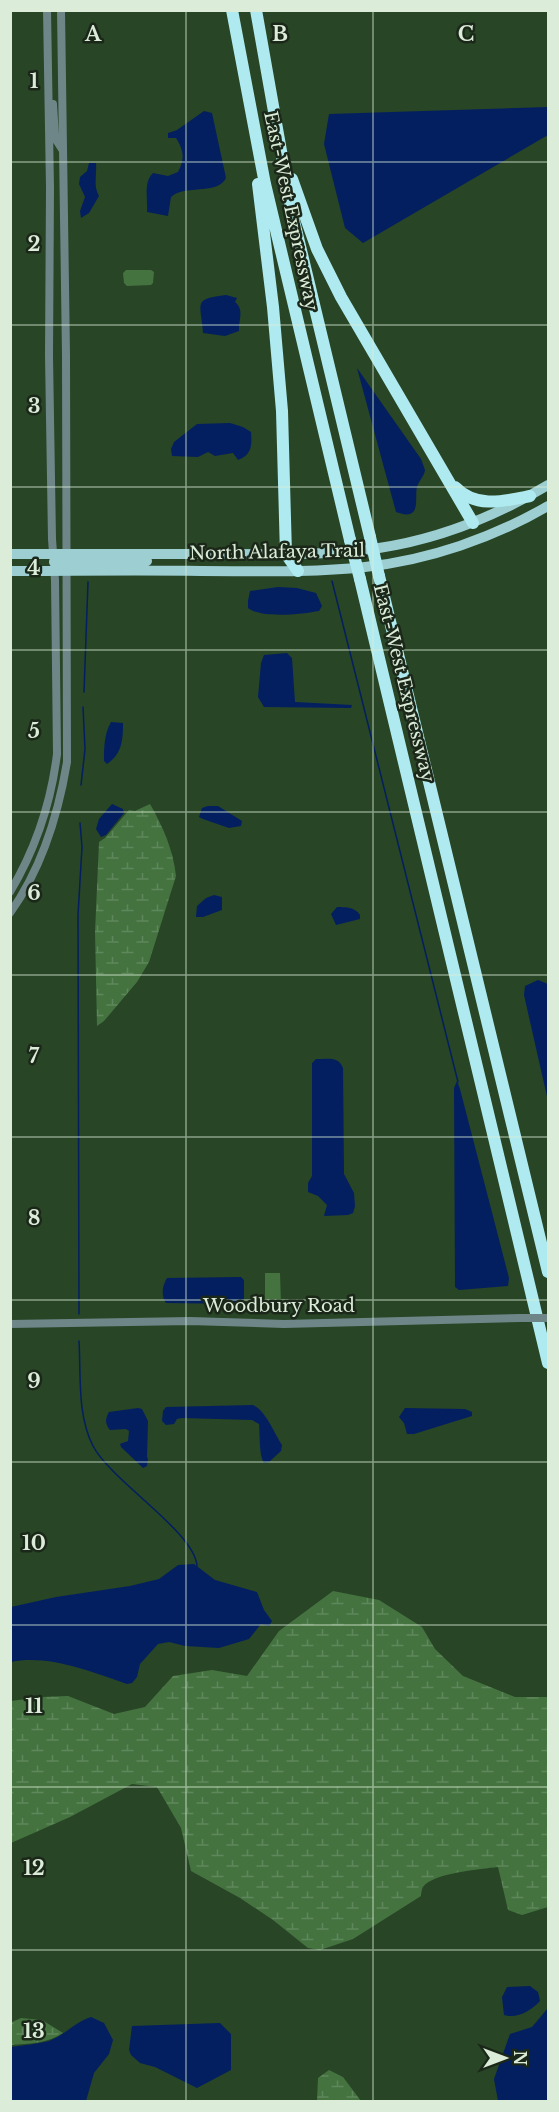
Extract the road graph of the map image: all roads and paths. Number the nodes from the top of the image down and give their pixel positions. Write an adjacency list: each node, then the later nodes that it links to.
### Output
1 (47, 10): 5 (street)
2 (61, 10): 8 (street)
3 (232, 10): 6 (highway, East-West Expressway)
4 (256, 10): 7 (highway, East-West Expressway)
5 (48, 85): 8 (street); 10 (street)
6 (256, 138): 18 (highway); 28 (highway, East-West Expressway, bridge)
7 (279, 144): 11 (highway); 25 (highway, East-West Expressway, bridge)
8 (62, 148): 9 (street)
9 (66, 355): 10 (street); 20 (street)
10 (49, 356): 19 (street)
11 (446, 478): 13 (highway); 15 (highway)
12 (549, 485): 13 (main road, North Alafaya Trail)
13 (530, 496): 15 (main road, North Alafaya Trail)
14 (549, 506): 16 (main road, North Alafaya Trail)
15 (473, 523): 16 (main road); 18 (main road, North Alafaya Trail)
16 (482, 538): 22 (main road, North Alafaya Trail)
17 (10, 554): 19 (main road)
18 (286, 554): 20 (main road, North Alafaya Trail); 22 (highway)
19 (54, 562): 20 (main road); 20 (main road); 21 (main road); 23 (street)
20 (66, 562): 22 (main road, North Alafaya Trail); 24 (street)
21 (10, 571)
22 (298, 571)
23 (10, 892)
24 (10, 913)
25 (549, 1272)
26 (549, 1318): 27 (street, Woodbury Road, bridge)
27 (10, 1324)
28 (549, 1363)

